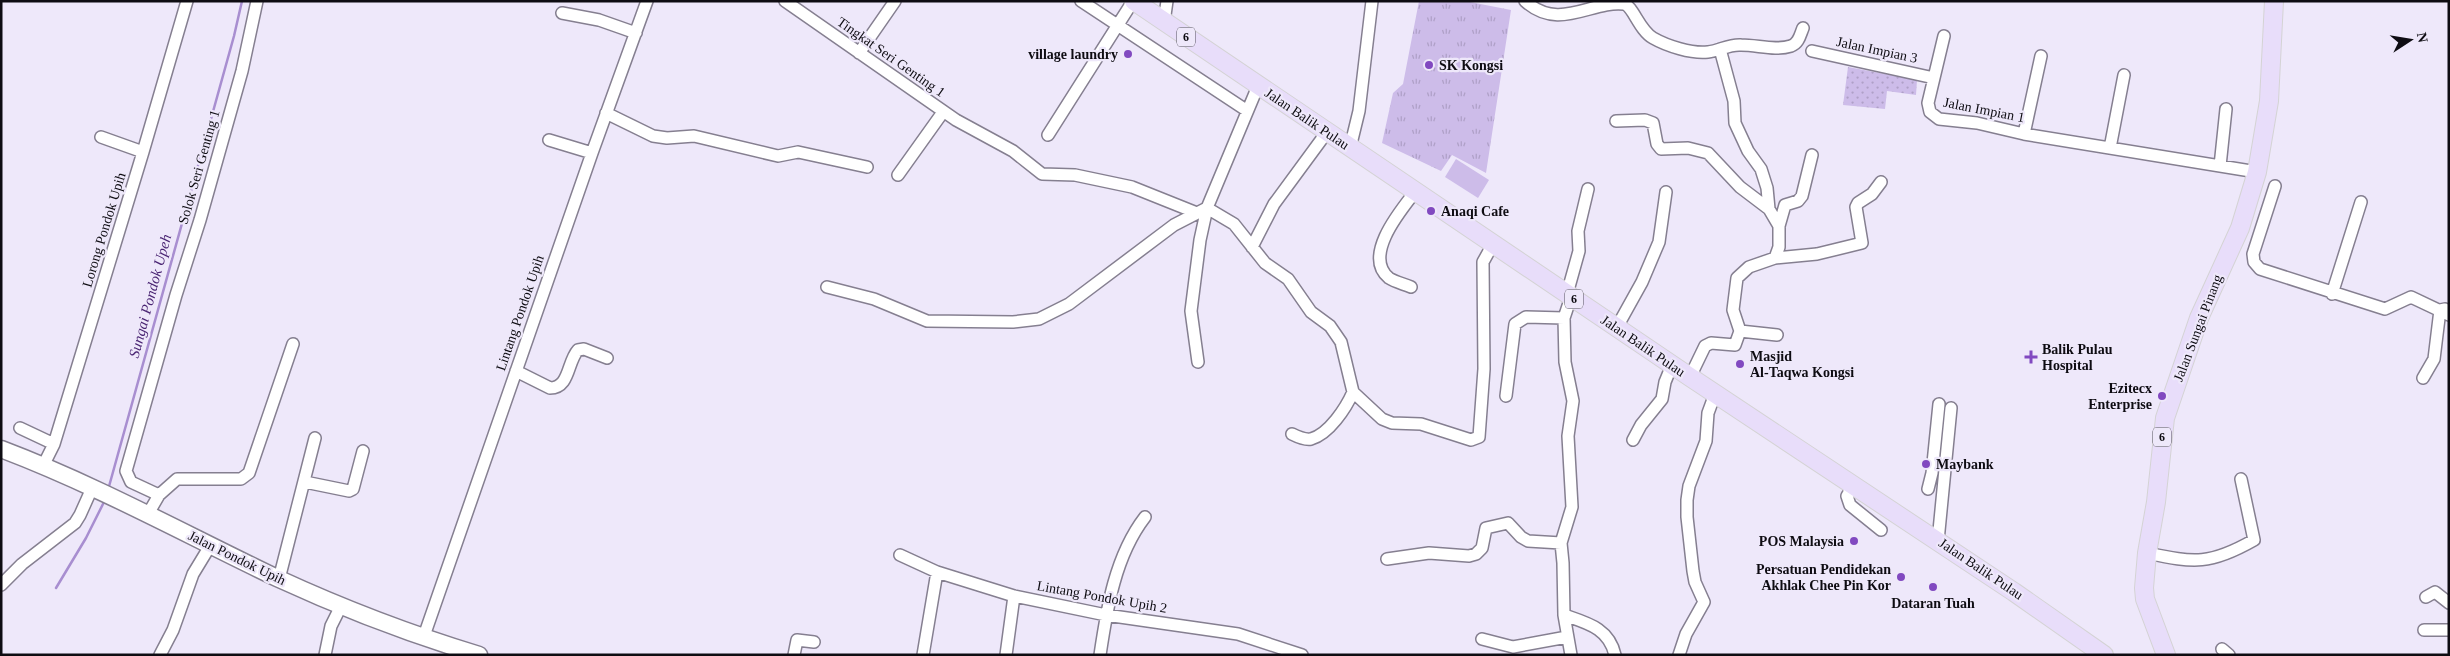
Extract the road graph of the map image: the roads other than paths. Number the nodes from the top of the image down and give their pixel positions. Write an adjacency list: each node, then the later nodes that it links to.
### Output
1 (187, 1): 37 (street, Lorong Pondok Upih)
2 (257, 1): 92 (street, Solok Seri Genting 1)
3 (647, 1): 16 (street, Lintang Pondok Upih)
4 (895, 1): 20 (street)
5 (1081, 1): 14 (street)
6 (1134, 1): 13 (main road, Jalan Balik Pulau / 6); 14 (street)
7 (1167, 1): 13 (street)
8 (1372, 1): 35 (street)
9 (1525, 1): 18 (street)
10 (2274, 1): 42 (main road, Jalan Sungai Pinang / 6)
11 (792, 3): 20 (street, Tingkat Seri Genting 1)
12 (562, 13): 16 (street)
13 (1164, 22): 24 (main road, Jalan Balik Pulau / 6)
14 (1118, 26): 26 (street); 32 (street)
15 (1803, 28): 18 (street)
16 (636, 33): 28 (street, Lintang Pondok Upih)
17 (1944, 36): 23 (street, Jalan Impian 1)
18 (1720, 49): 50 (street)
19 (1812, 51): 23 (street, Jalan Impian 3)
20 (859, 53): 27 (street, Tingkat Seri Genting 1)
21 (2041, 56): 31 (street)
22 (2124, 75): 36 (street)
23 (1934, 78): 31 (street, Jalan Impian 1)
24 (1258, 86): 26 (street); 30 (main road, Jalan Balik Pulau / 6)
25 (2226, 109): 40 (street)
26 (1246, 110): 51 (street)
27 (943, 112): 43 (street); 51 (street, Tingkat Seri Genting 1)
28 (606, 113): 38 (street, Lintang Pondok Upih); 41 (street)
29 (1616, 121): 50 (street)
30 (1327, 132): 35 (main road, Jalan Balik Pulau / 6); 56 (street)
31 (2024, 134): 36 (street, Jalan Impian 1)
32 (1048, 135)
33 (101, 137): 37 (street)
34 (550, 140): 38 (street)
35 (1350, 148): 47 (main road, Jalan Balik Pulau / 6)
36 (2110, 148): 40 (street, Jalan Impian 1)
37 (144, 152): 83 (street, Lorong Pondok Upih)
38 (592, 153): 71 (street, Lintang Pondok Upih)
39 (1812, 155): 52 (street)
40 (2220, 166): 42 (street, Jalan Impian 1)
41 (867, 167)
42 (2257, 172): 53 (main road, Jalan Sungai Pinang / 6)
43 (898, 175)
44 (1881, 182): 57 (street)
45 (2275, 186): 54 (street)
46 (1588, 190): 61 (street)
47 (1415, 192): 55 (main road, Jalan Balik Pulau / 6); 59 (street)
48 (1666, 192): 64 (street)
49 (2361, 202): 60 (street)
50 (1769, 208): 52 (street)
51 (1202, 210): 56 (street, Tingkat Seri Genting 1); 58 (street); 69 (street)
52 (1779, 226): 57 (street)
53 (2240, 228): 54 (street); 99 (main road, Jalan Sungai Pinang / 6)
54 (2259, 235): 60 (street)
55 (1493, 244): 61 (main road, Jalan Balik Pulau / 6); 74 (street)
56 (1252, 247): 74 (street, Tingkat Seri Genting 1)
57 (1775, 258): 65 (street)
58 (827, 287)
59 (1411, 287)
60 (2332, 294): 62 (street)
61 (1569, 295): 63 (street); 64 (main road, Jalan Balik Pulau / 6)
62 (2446, 311): 73 (street)
63 (1564, 318): 76 (street); 97 (street)
64 (1617, 327): 70 (main road, Jalan Balik Pulau / 6)
65 (1740, 331): 66 (street); 72 (street)
66 (1777, 335)
67 (293, 344): 92 (street)
68 (607, 358): 71 (street)
69 (1198, 362)
70 (1672, 365): 72 (main road, Jalan Balik Pulau / 6); 82 (street)
71 (516, 371): 113 (street, Lintang Pondok Upih)
72 (1690, 377): 75 (main road, Jalan Balik Pulau / 6)
73 (2423, 378)
74 (1353, 392): 80 (street)
75 (1715, 394): 89 (main road, Jalan Balik Pulau / 6); 128 (street)
76 (1506, 396)
77 (1939, 404): 90 (street)
78 (1951, 408): 96 (street)
79 (20, 428): 83 (street)
80 (1292, 434)
81 (315, 438): 88 (street)
82 (1633, 440)
83 (54, 444): 86 (street, Lorong Pondok Upih)
84 (1, 449): 86 (main road, Jalan Pondok Upih)
85 (363, 452): 88 (street)
86 (44, 464): 91 (main road, Jalan Pondok Upih)
87 (2241, 479): 99 (street)
88 (305, 482): 103 (street)
89 (1854, 484): 95 (street); 96 (main road, Jalan Balik Pulau / 6)
90 (1928, 489)
91 (103, 491): 93 (main road, Jalan Pondok Upih); 104 (street)
92 (159, 495): 93 (street)
93 (148, 514): 98 (main road, Jalan Pondok Upih)
94 (1145, 517): 109 (street)
95 (1881, 530)
96 (1938, 541): 129 (main road, Jalan Balik Pulau / 6)
97 (1561, 542): 101 (street); 110 (street)
98 (210, 546): 103 (main road, Jalan Pondok Upih); 118 (street)
99 (2147, 553): 130 (main road, Jalan Sungai Pinang / 6)
100 (900, 555): 102 (street, Lintang Pondok Upih 2)
101 (1387, 560)
102 (937, 572): 105 (street, Lintang Pondok Upih 2); 122 (street)
103 (280, 579): 108 (main road, Jalan Pondok Upih)
104 (1, 585)
105 (1014, 596): 109 (street, Lintang Pondok Upih 2); 123 (street)
106 (2426, 597): 107 (street)
107 (2449, 603)
108 (341, 606): 113 (main road, Jalan Pondok Upih); 119 (street)
109 (1106, 615): 124 (street); 125 (street, Lintang Pondok Upih 2)
110 (1564, 615): 114 (street); 127 (street)
111 (2424, 630): 112 (street)
112 (2449, 630)
113 (424, 636): 117 (main road, Jalan Pondok Upih)
114 (1567, 637): 115 (street); 126 (street)
115 (1482, 639)
116 (814, 642): 121 (street)
117 (444, 649): 120 (main road, Jalan Pondok Upih)
118 (160, 655)
119 (325, 655)
120 (479, 655)
121 (794, 655)
122 (924, 655)
123 (1006, 655)
124 (1100, 655)
125 (1302, 655)
126 (1571, 655)
127 (1615, 655)
128 (1679, 655)
129 (2104, 655)
130 (2166, 655)

